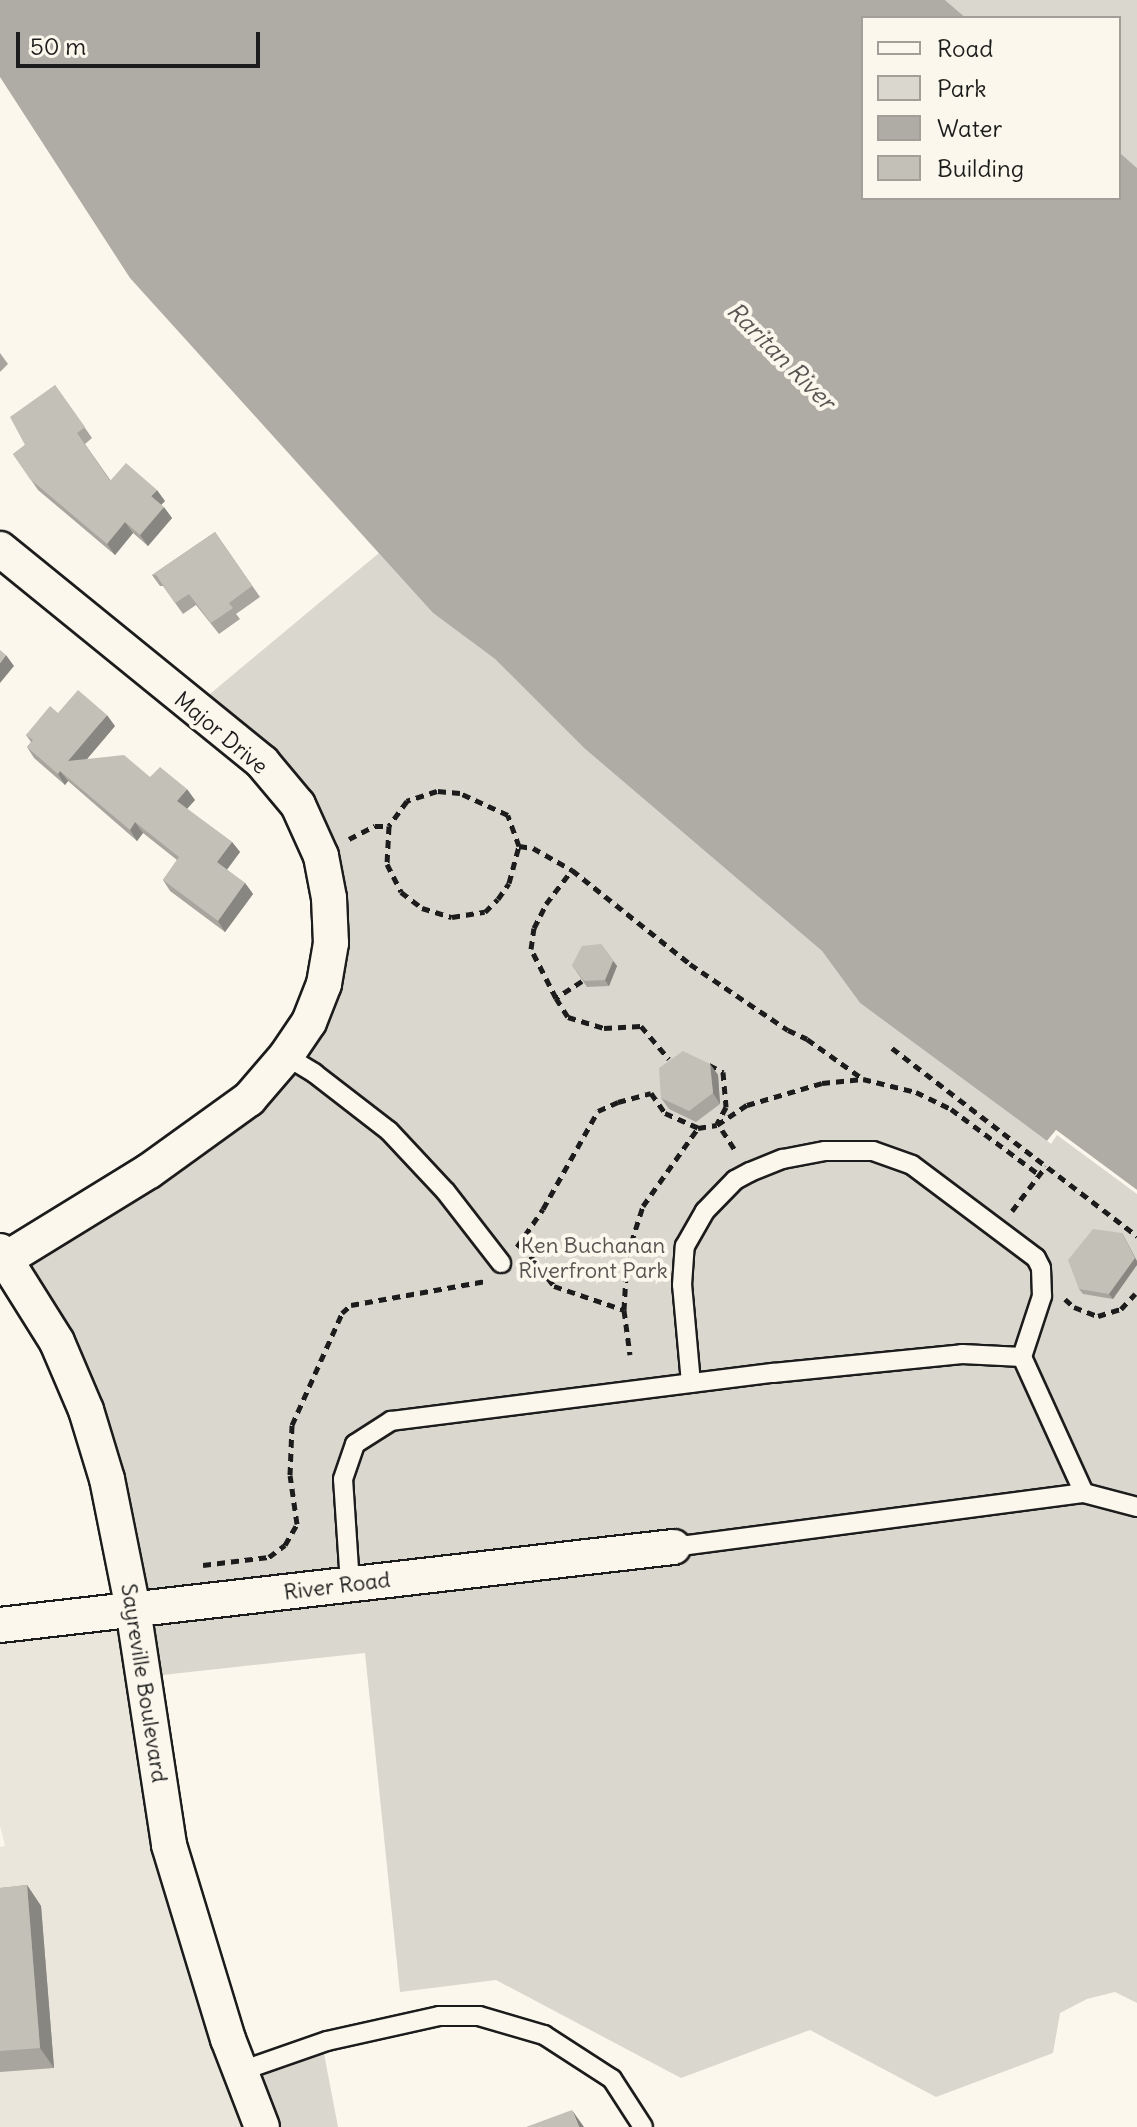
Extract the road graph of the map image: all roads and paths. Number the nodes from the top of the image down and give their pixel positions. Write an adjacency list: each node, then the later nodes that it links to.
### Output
1 (0, 549): 9 (street, Major Drive)
2 (389, 826): 3 (path); 4 (path); 4 (path)
3 (349, 839)
4 (519, 846): 5 (path)
5 (572, 870): 7 (path); 14 (path)
6 (582, 981): 7 (path)
7 (556, 998): 10 (path)
8 (892, 1048): 19 (path)
9 (286, 1056): 25 (street, Major Drive); 26 (lane)
10 (669, 1059): 11 (path); 13 (path)
11 (682, 1059)
12 (695, 1059): 17 (path)
13 (665, 1068)
14 (863, 1079): 17 (path); 20 (path)
15 (656, 1086): 16 (path)
16 (651, 1093): 18 (path); 24 (path)
17 (717, 1125): 18 (path)
18 (698, 1128): 29 (path)
19 (1046, 1166): 20 (path); 22 (path)
20 (1040, 1175): 21 (path)
21 (1000, 1228): 31 (lane); 32 (lane)
22 (1134, 1234): 23 (path)
23 (1126, 1239)
24 (521, 1243): 26 (path); 29 (path)
25 (3, 1255): 38 (street, Sayreville Boulevard)
26 (501, 1263): 36 (path)
27 (1060, 1291): 28 (path)
28 (1135, 1294)
29 (624, 1310): 30 (path)
30 (630, 1355)
31 (1022, 1357): 32 (lane); 33 (lane)
32 (691, 1383): 37 (lane)
33 (1084, 1493): 34 (lane); 35 (lane)
34 (1137, 1507)
35 (673, 1547): 37 (street, River Road)
36 (191, 1566)
37 (350, 1584): 38 (street, River Road)
38 (133, 1609): 39 (street, River Road); 40 (street, Sayreville Boulevard)
39 (0, 1625)
40 (241, 2071): 41 (street, Sayreville Boulevard); 42 (lane)
41 (262, 2127)
42 (643, 2127)

